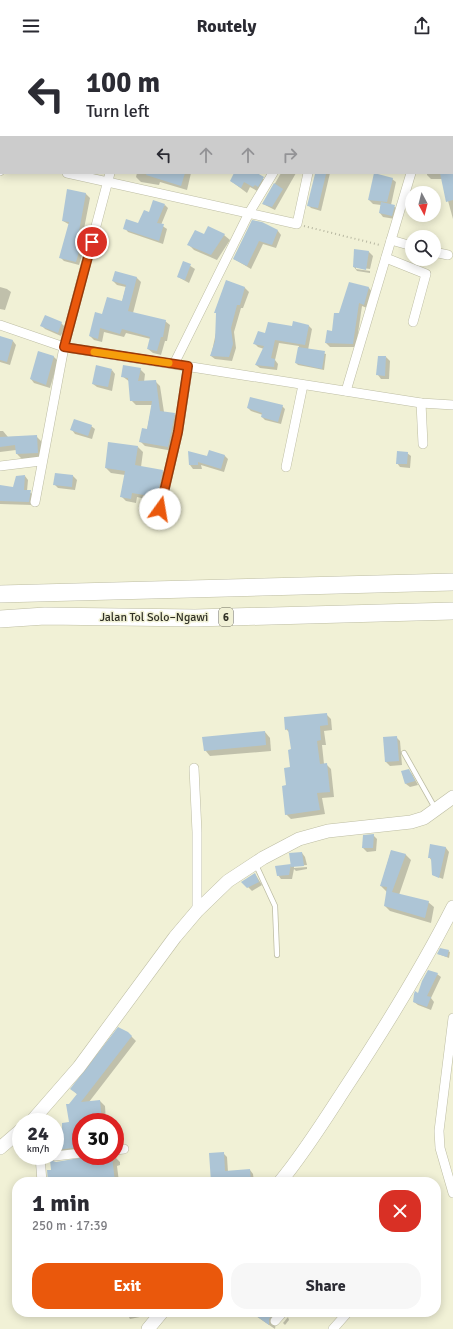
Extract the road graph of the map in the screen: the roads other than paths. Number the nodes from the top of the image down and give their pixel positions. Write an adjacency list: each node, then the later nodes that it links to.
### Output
1 (78, 174): 5 (street)
2 (272, 174): 6 (street)
3 (308, 174): 6 (street)
4 (411, 174): 7 (street)
5 (109, 177): 6 (street); 14 (street)
6 (249, 213): 15 (street)
7 (390, 244): 8 (street); 11 (street)
8 (405, 245)
9 (441, 254): 10 (street)
10 (448, 255)
11 (386, 258): 12 (street); 18 (street)
12 (413, 322)
13 (0, 325): 14 (street)
14 (64, 347): 15 (street); 22 (street)
15 (174, 364): 16 (street)
16 (188, 366): 17 (street); 26 (street)
17 (303, 385): 18 (street); 24 (street)
18 (346, 391): 19 (street)
19 (421, 403): 20 (street); 21 (street)
20 (453, 405)
21 (423, 444)
22 (41, 460): 23 (street); 25 (street)
23 (0, 466)
24 (286, 467)
25 (34, 502)
26 (160, 509)
27 (453, 582): 28 (highway)
28 (0, 594)
29 (453, 611): 30 (highway, Jalan Tol Solo–Ngawi / 6)
30 (0, 620)
31 (404, 754): 34 (lane)
32 (194, 768): 37 (street)
33 (453, 797): 34 (street)
34 (436, 810): 35 (street)
35 (255, 863): 37 (street); 38 (lane)
36 (453, 907): 45 (street)
37 (197, 911): 40 (street)
38 (277, 954)
39 (453, 1018): 46 (street)
40 (41, 1113)
41 (12, 1138): 42 (street)
42 (0, 1148)
43 (41, 1165): 44 (street)
44 (42, 1177)
45 (284, 1177)
46 (453, 1193)
47 (158, 1317): 51 (street)
48 (279, 1317): 50 (street)
49 (344, 1317): 52 (street)
50 (275, 1321)
51 (148, 1329)
52 (333, 1329)

